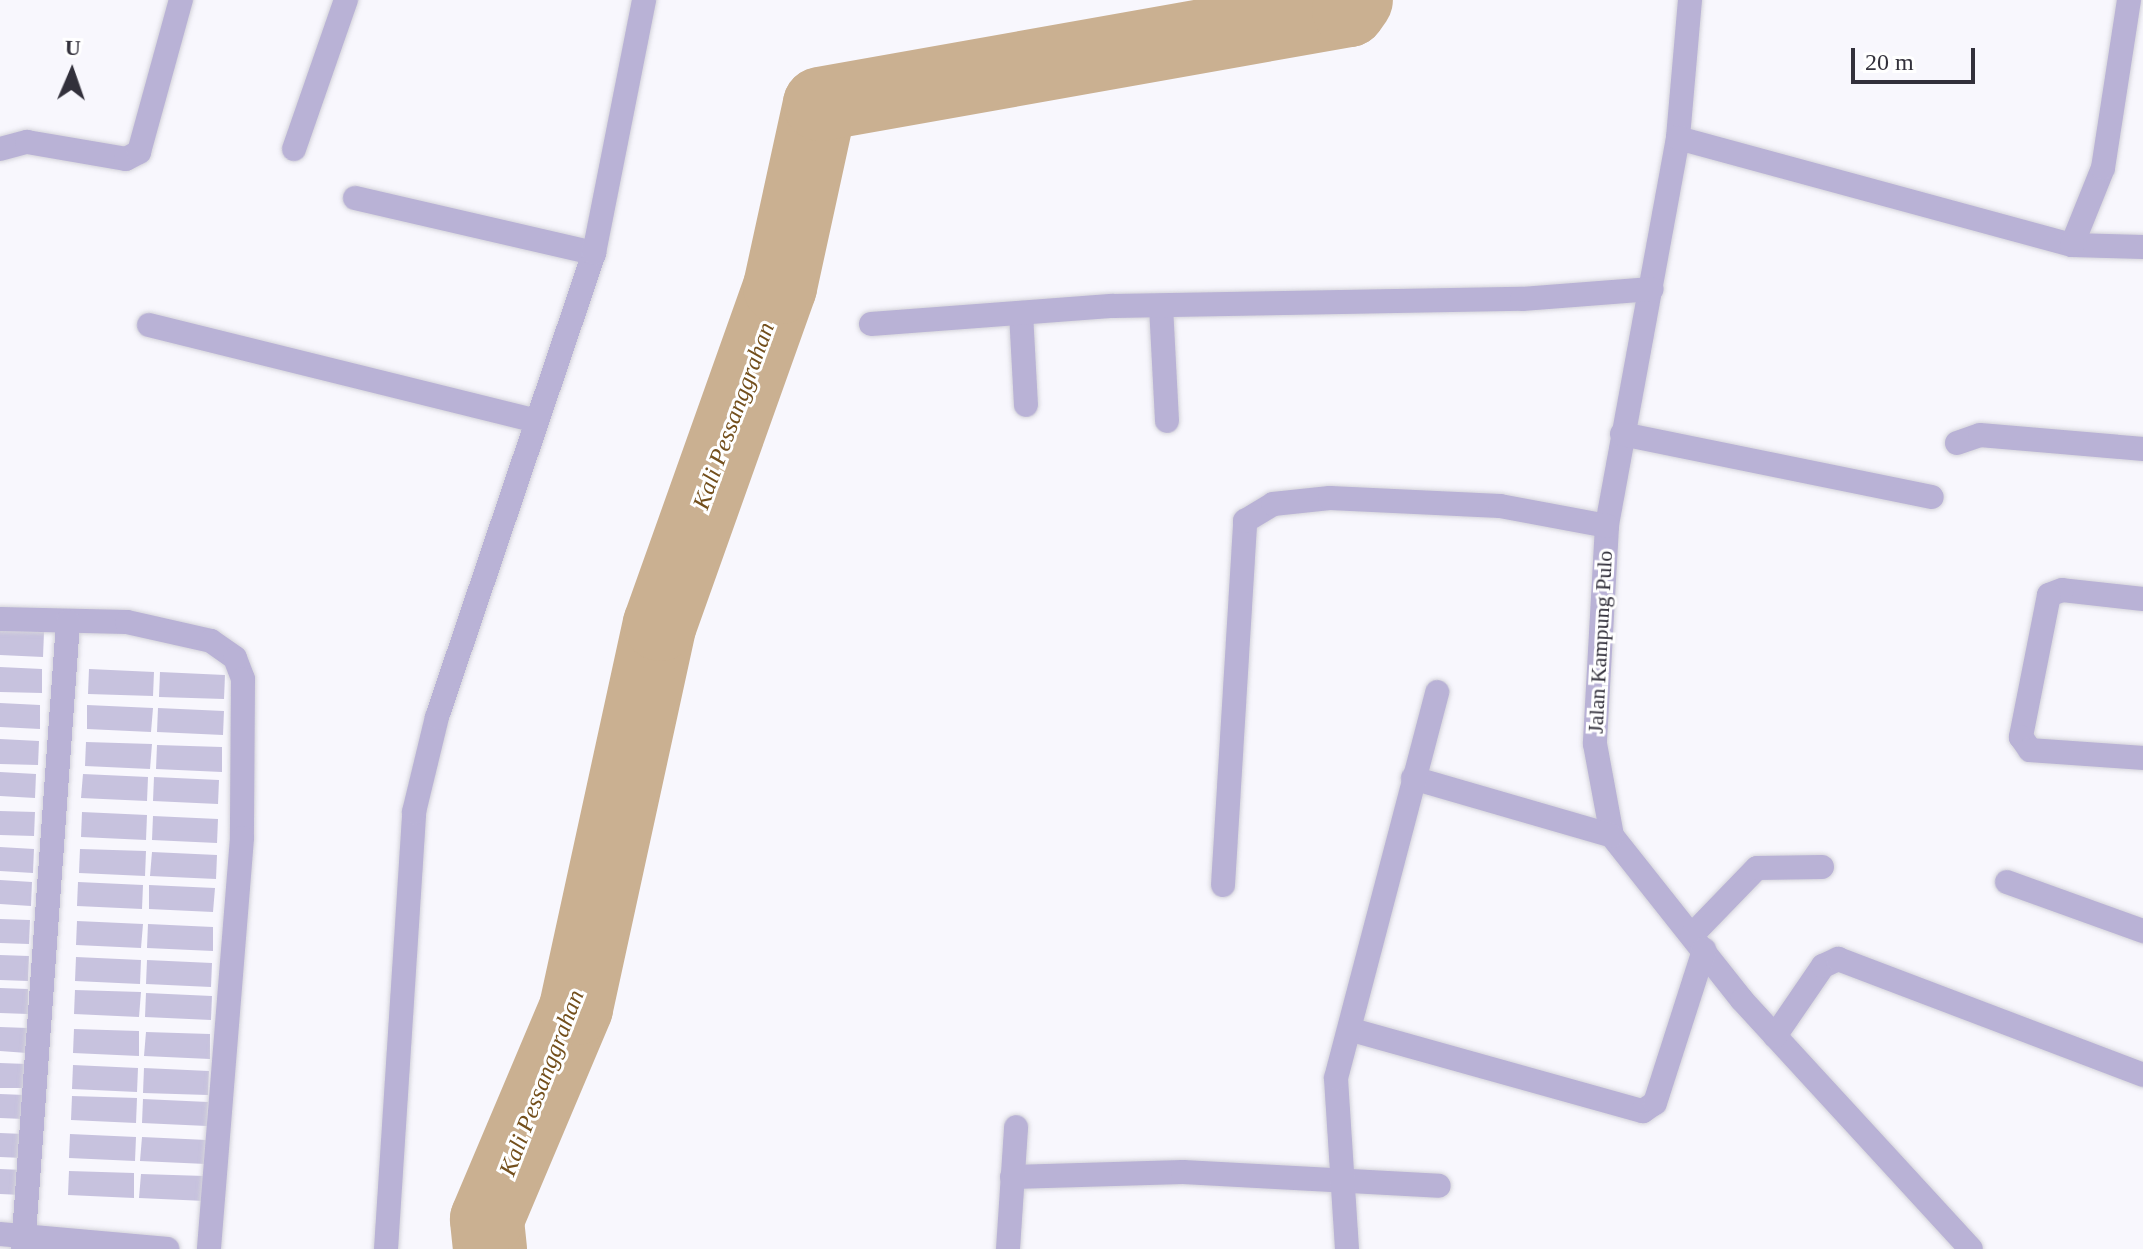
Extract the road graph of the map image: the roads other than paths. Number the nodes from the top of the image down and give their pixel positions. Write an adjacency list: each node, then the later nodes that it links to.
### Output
1 (181, 0): 8 (street)
2 (346, 0): 9 (street)
3 (644, 0): 13 (street)
4 (1690, 0): 7 (street, Jalan Kampung Pulo)
5 (2129, 0): 6 (street)
6 (2135, 39): 11 (street)
7 (1678, 138): 11 (street); 14 (street, Jalan Kampung Pulo)
8 (0, 149)
9 (294, 149)
10 (355, 198): 13 (street)
11 (2072, 245): 12 (street)
12 (2143, 247)
13 (594, 253): 20 (street)
14 (1652, 289): 15 (street); 22 (street, Jalan Kampung Pulo)
15 (1161, 306): 16 (street); 21 (street)
16 (1021, 313): 17 (street); 19 (street)
17 (871, 324)
18 (149, 325): 20 (street)
19 (1026, 405)
20 (536, 421): 50 (street)
21 (1167, 421)
22 (1622, 434): 25 (street); 26 (street, Jalan Kampung Pulo)
23 (1957, 443): 24 (street)
24 (2143, 449)
25 (1932, 497)
26 (1607, 526): 33 (street, Jalan Kampung Pulo); 36 (street)
27 (2143, 599): 31 (street)
28 (0, 619): 29 (street)
29 (68, 622): 47 (street); 49 (street)
30 (1437, 692): 32 (street)
31 (2143, 758)
32 (1413, 778): 33 (street); 39 (street)
33 (1612, 836): 38 (street, Jalan Kampung Pulo)
34 (1822, 867): 38 (street)
35 (2007, 882): 37 (street)
36 (1223, 885)
37 (2143, 931)
38 (1698, 942): 39 (street); 40 (street, Jalan Kampung Pulo)
39 (1352, 1030): 44 (street)
40 (1775, 1036): 41 (street); 53 (street, Jalan Kampung Pulo)
41 (2143, 1075)
42 (1016, 1127): 43 (street)
43 (1012, 1177): 44 (street); 51 (street)
44 (1339, 1182): 45 (street); 52 (street)
45 (1439, 1186)
46 (0, 1234): 47 (street)
47 (24, 1244): 48 (street)
48 (167, 1249)
49 (209, 1249)
50 (386, 1249)
51 (1008, 1249)
52 (1347, 1249)
53 (1971, 1249)

